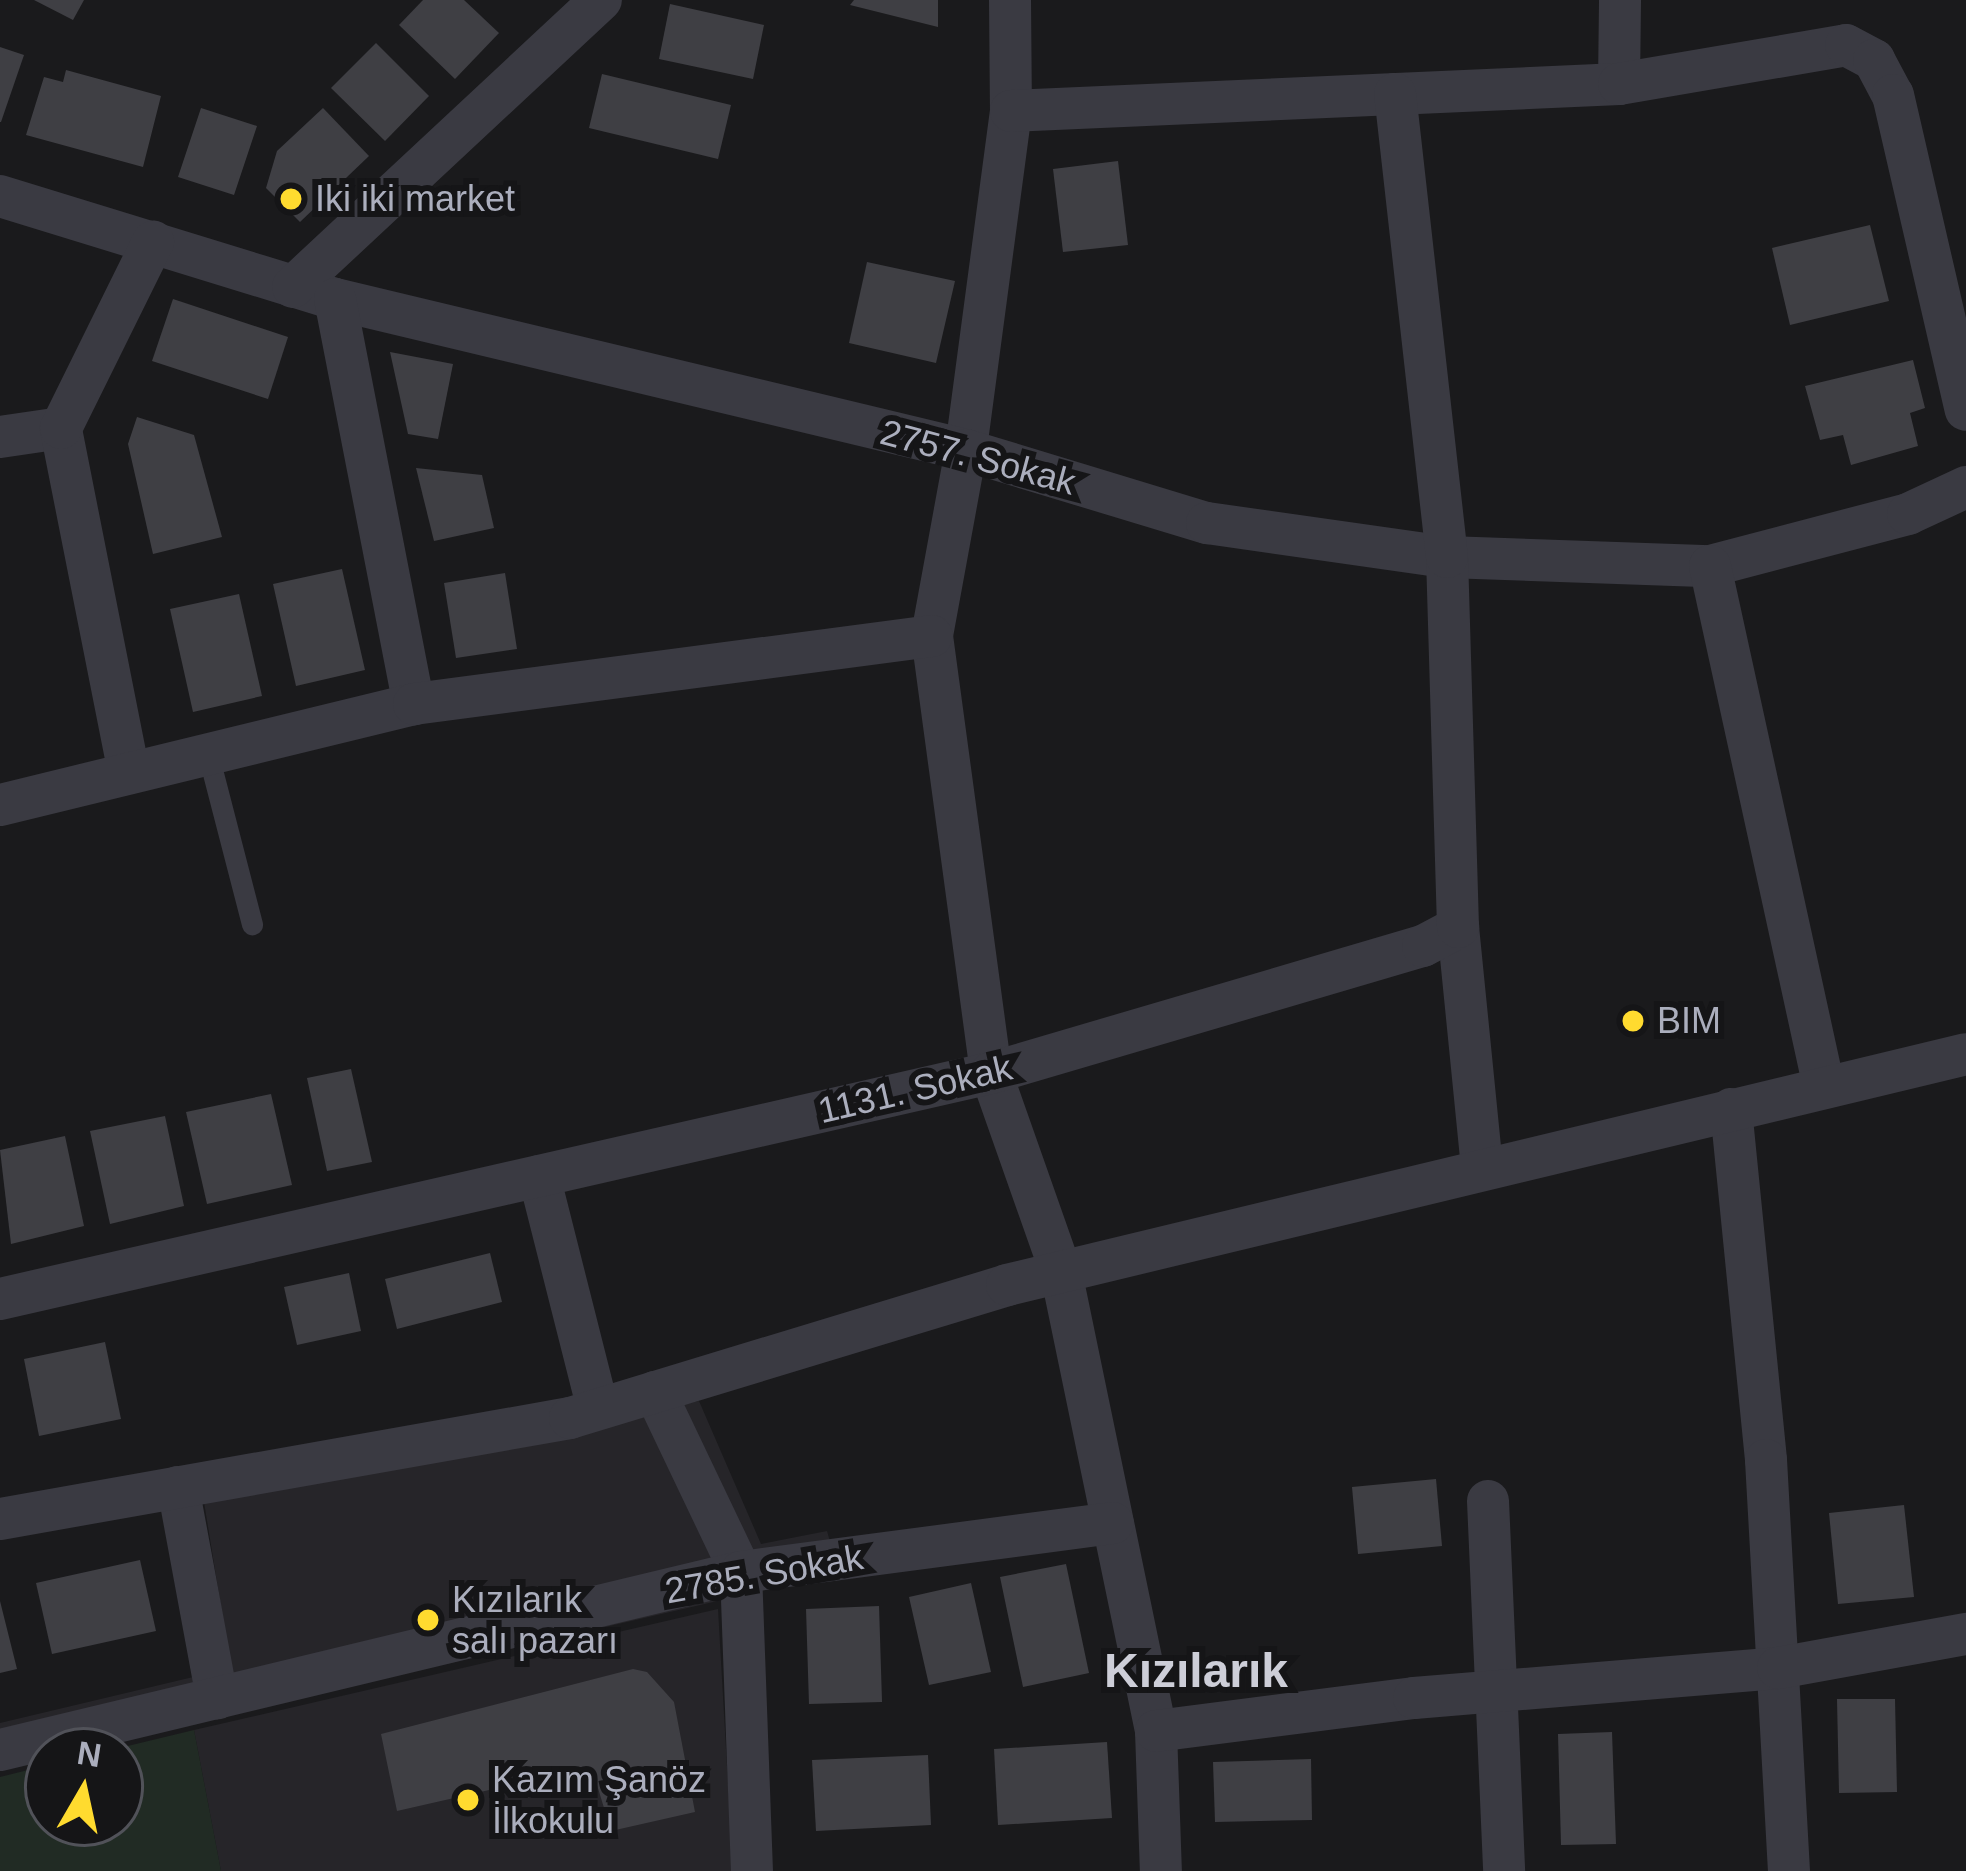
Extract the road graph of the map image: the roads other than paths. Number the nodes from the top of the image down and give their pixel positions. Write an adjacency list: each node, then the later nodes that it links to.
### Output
1 (601, 0): 9 (street)
2 (1010, 0): 6 (street)
3 (1620, 0): 4 (street)
4 (1619, 84): 5 (street); 11 (street)
5 (1395, 94): 6 (street); 16 (street)
6 (1011, 111): 14 (street)
7 (0, 196): 8 (street, 2757. Sokak)
8 (153, 242): 9 (street, 2757. Sokak); 12 (street)
9 (293, 286): 10 (street, 2757. Sokak)
10 (335, 299): 14 (street, 2757. Sokak); 19 (street)
11 (1966, 410)
12 (61, 428): 13 (street); 21 (street)
13 (0, 437)
14 (966, 451): 16 (street, 2757. Sokak); 18 (street)
15 (1966, 487): 17 (street, 2757. Sokak)
16 (1447, 557): 17 (street, 2757. Sokak); 24 (street)
17 (1710, 566): 27 (street)
18 (932, 636): 19 (street); 26 (street)
19 (414, 704): 20 (street)
20 (208, 754): 21 (street); 23 (lane)
21 (129, 773): 22 (street)
22 (0, 805)
23 (252, 924)
24 (1458, 927): 26 (street, 1131. Sokak); 29 (street)
25 (1966, 1054): 27 (street)
26 (992, 1073): 30 (street, 1131. Sokak); 31 (street)
27 (1824, 1087): 28 (street)
28 (1731, 1109): 29 (street); 41 (street)
29 (1482, 1167): 31 (street)
30 (539, 1176): 32 (street, 1131. Sokak); 34 (street)
31 (1061, 1272): 33 (street); 38 (street)
32 (0, 1299)
33 (655, 1392): 34 (street); 39 (street)
34 (598, 1409): 35 (street)
35 (178, 1487): 37 (street); 43 (street)
36 (1488, 1501): 42 (street)
37 (0, 1519)
38 (1113, 1523): 39 (street, 2785. Sokak); 44 (street)
39 (741, 1572): 43 (street, 2785. Sokak); 46 (street)
40 (1966, 1634): 41 (street)
41 (1778, 1668): 42 (street); 49 (street)
42 (1496, 1694): 44 (street); 48 (street)
43 (217, 1698): 45 (street, 2785. Sokak)
44 (1156, 1731): 47 (street)
45 (0, 1750)
46 (752, 1871)
47 (1162, 1871)
48 (1504, 1871)
49 (1789, 1871)

